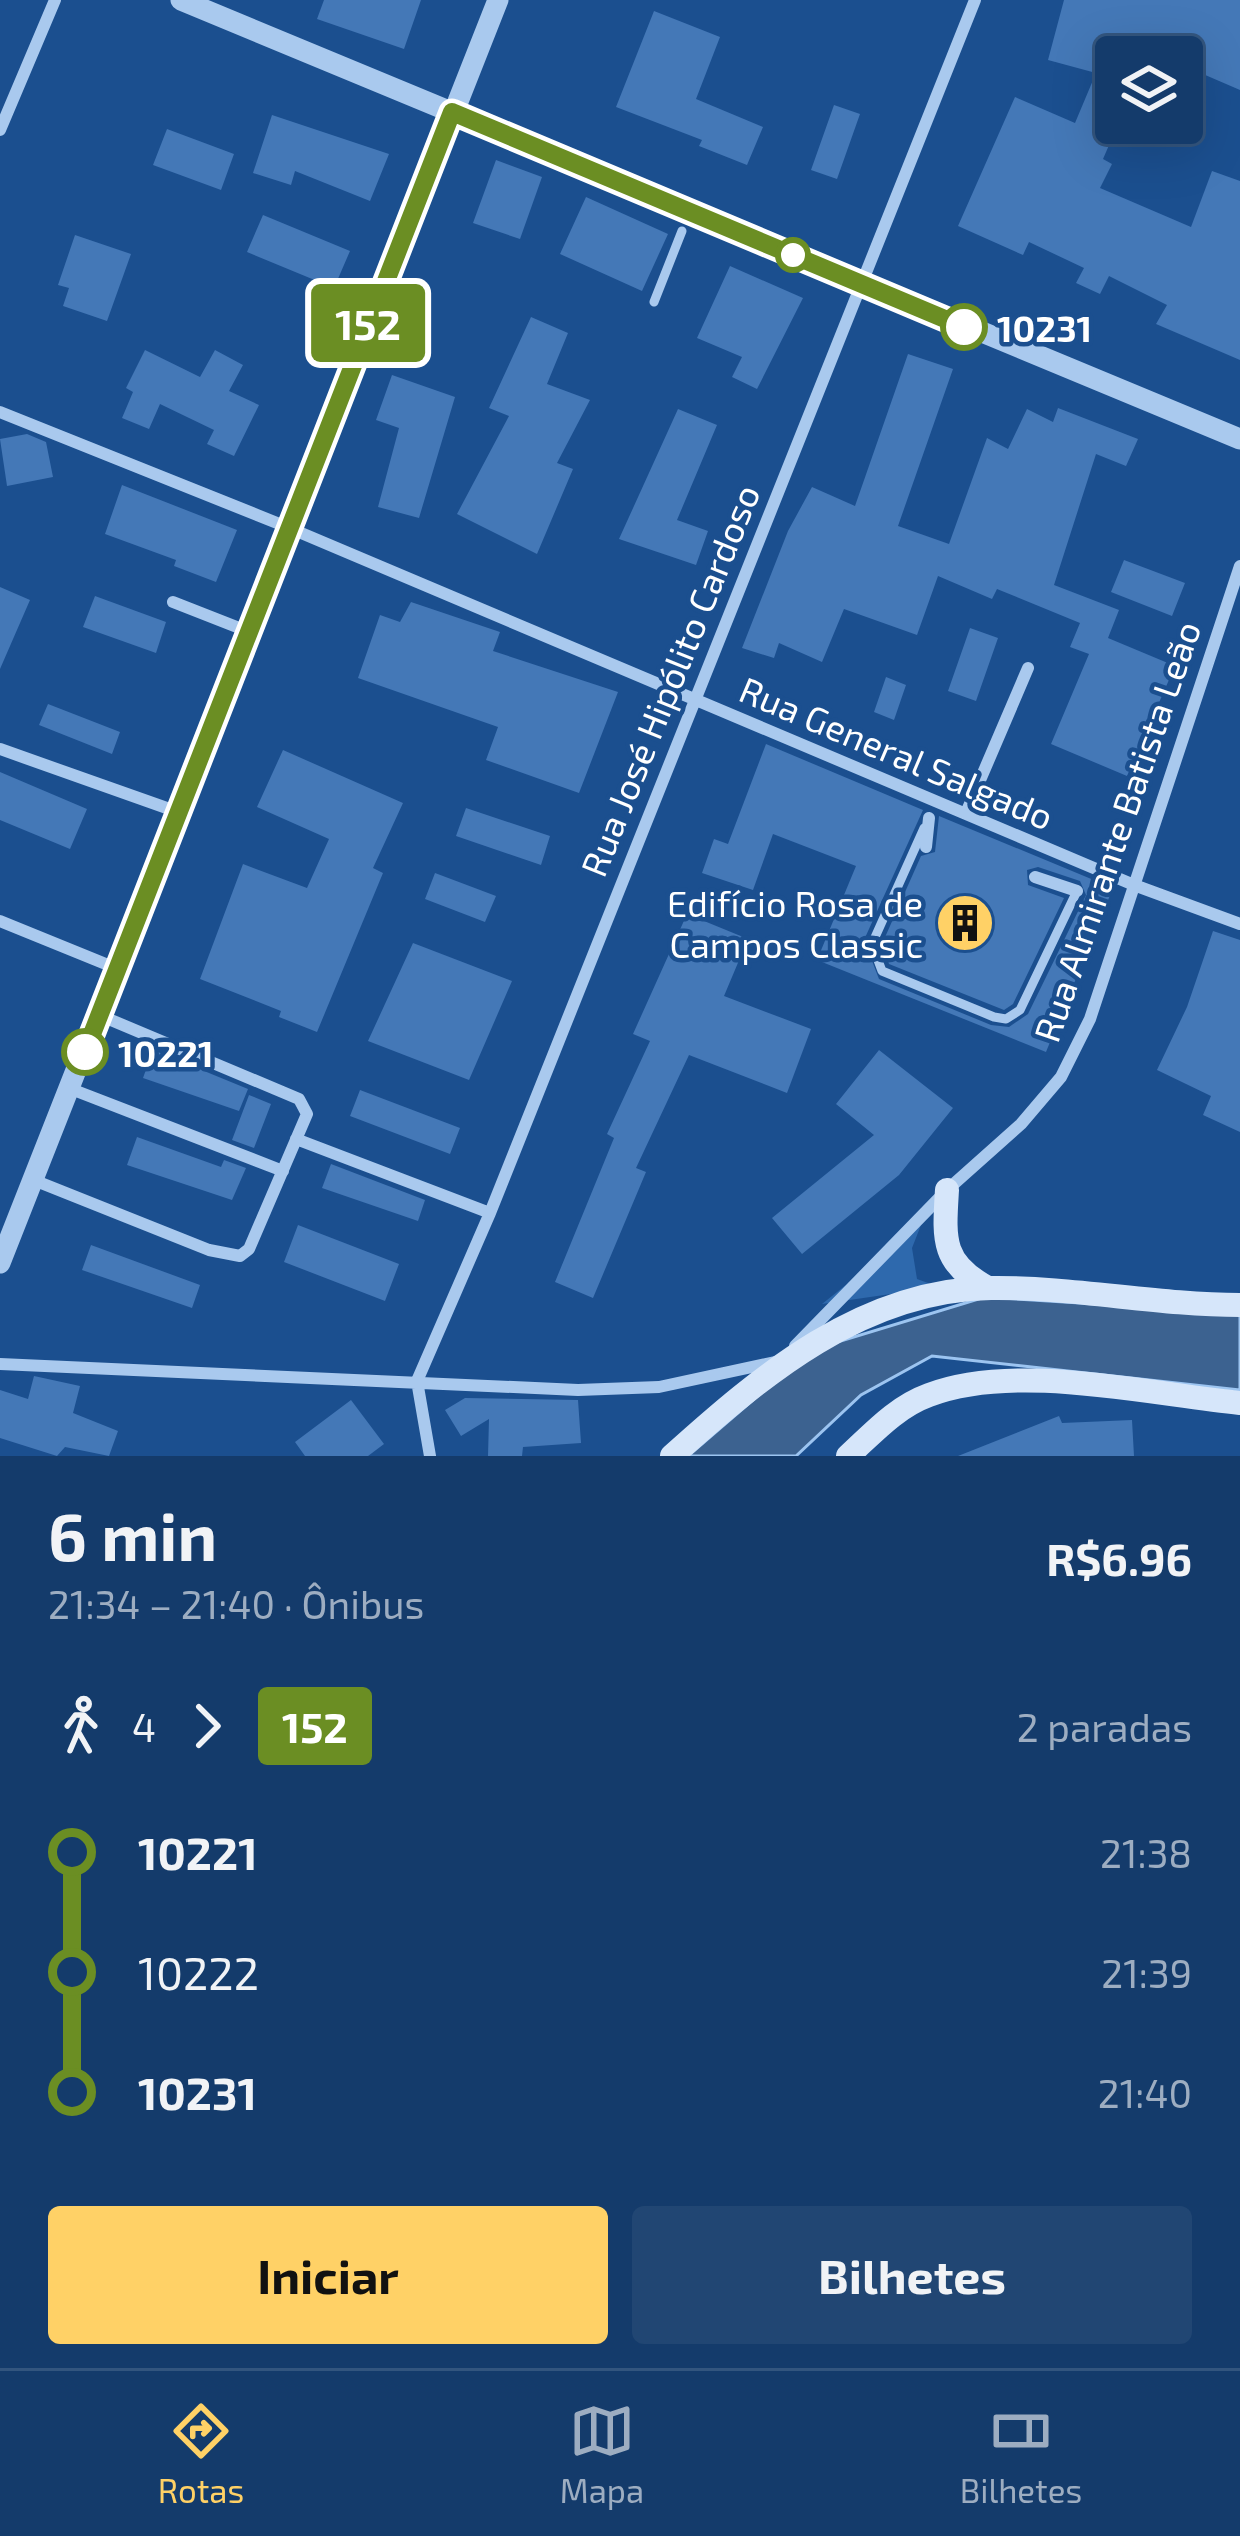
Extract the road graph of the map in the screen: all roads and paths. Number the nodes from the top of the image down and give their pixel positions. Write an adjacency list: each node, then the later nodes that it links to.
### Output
1 (55, 0): 6 (street)
2 (181, 0): 5 (street)
3 (498, 0): 5 (street)
4 (975, 0): 8 (street, Rua José Hipólito Cardoso)
5 (452, 112): 7 (street); 12 (street)
6 (0, 130)
7 (686, 221): 8 (street); 9 (lane)
8 (861, 284): 11 (street); 17 (street, Rua José Hipólito Cardoso)
9 (654, 302)
10 (0, 412): 12 (street, Rua General Salgado)
11 (1240, 439)
12 (287, 527): 15 (street); 17 (street, Rua General Salgado)
13 (1240, 566): 24 (street, Rua Almirante Batista Leão)
14 (173, 602): 15 (street)
15 (248, 631): 19 (street)
16 (1028, 668): 20 (street)
17 (692, 697): 20 (street, Rua General Salgado); 35 (street, Rua José Hipólito Cardoso)
18 (0, 749): 19 (street)
19 (178, 812): 28 (street)
20 (966, 813): 24 (street, Rua General Salgado)
21 (929, 818): 22 (street); 25 (lane)
22 (926, 847)
23 (1035, 878): 25 (street)
24 (1134, 885): 27 (street, Rua General Salgado); 34 (street, Rua Almirante Batista Leão)
25 (1077, 891)
26 (0, 921): 28 (street)
27 (1240, 924)
28 (118, 969): 29 (street)
29 (99, 1015): 30 (street); 31 (street)
30 (71, 1089): 32 (street); 33 (street)
31 (296, 1139): 32 (street); 35 (street)
32 (283, 1172): 33 (street)
33 (36, 1181): 36 (street)
34 (947, 1190): 37 (main road); 39 (street, Rua Almirante Batista Leão)
35 (490, 1213): 41 (street, Rua José Hipólito Cardoso)
36 (0, 1263)
37 (988, 1288): 38 (main road); 39 (main road)
38 (1240, 1305)
39 (780, 1362): 41 (street); 44 (main road)
40 (0, 1364): 41 (street)
41 (417, 1381): 43 (street)
42 (1240, 1403): 45 (main road)
43 (430, 1456)
44 (672, 1456)
45 (848, 1456)

